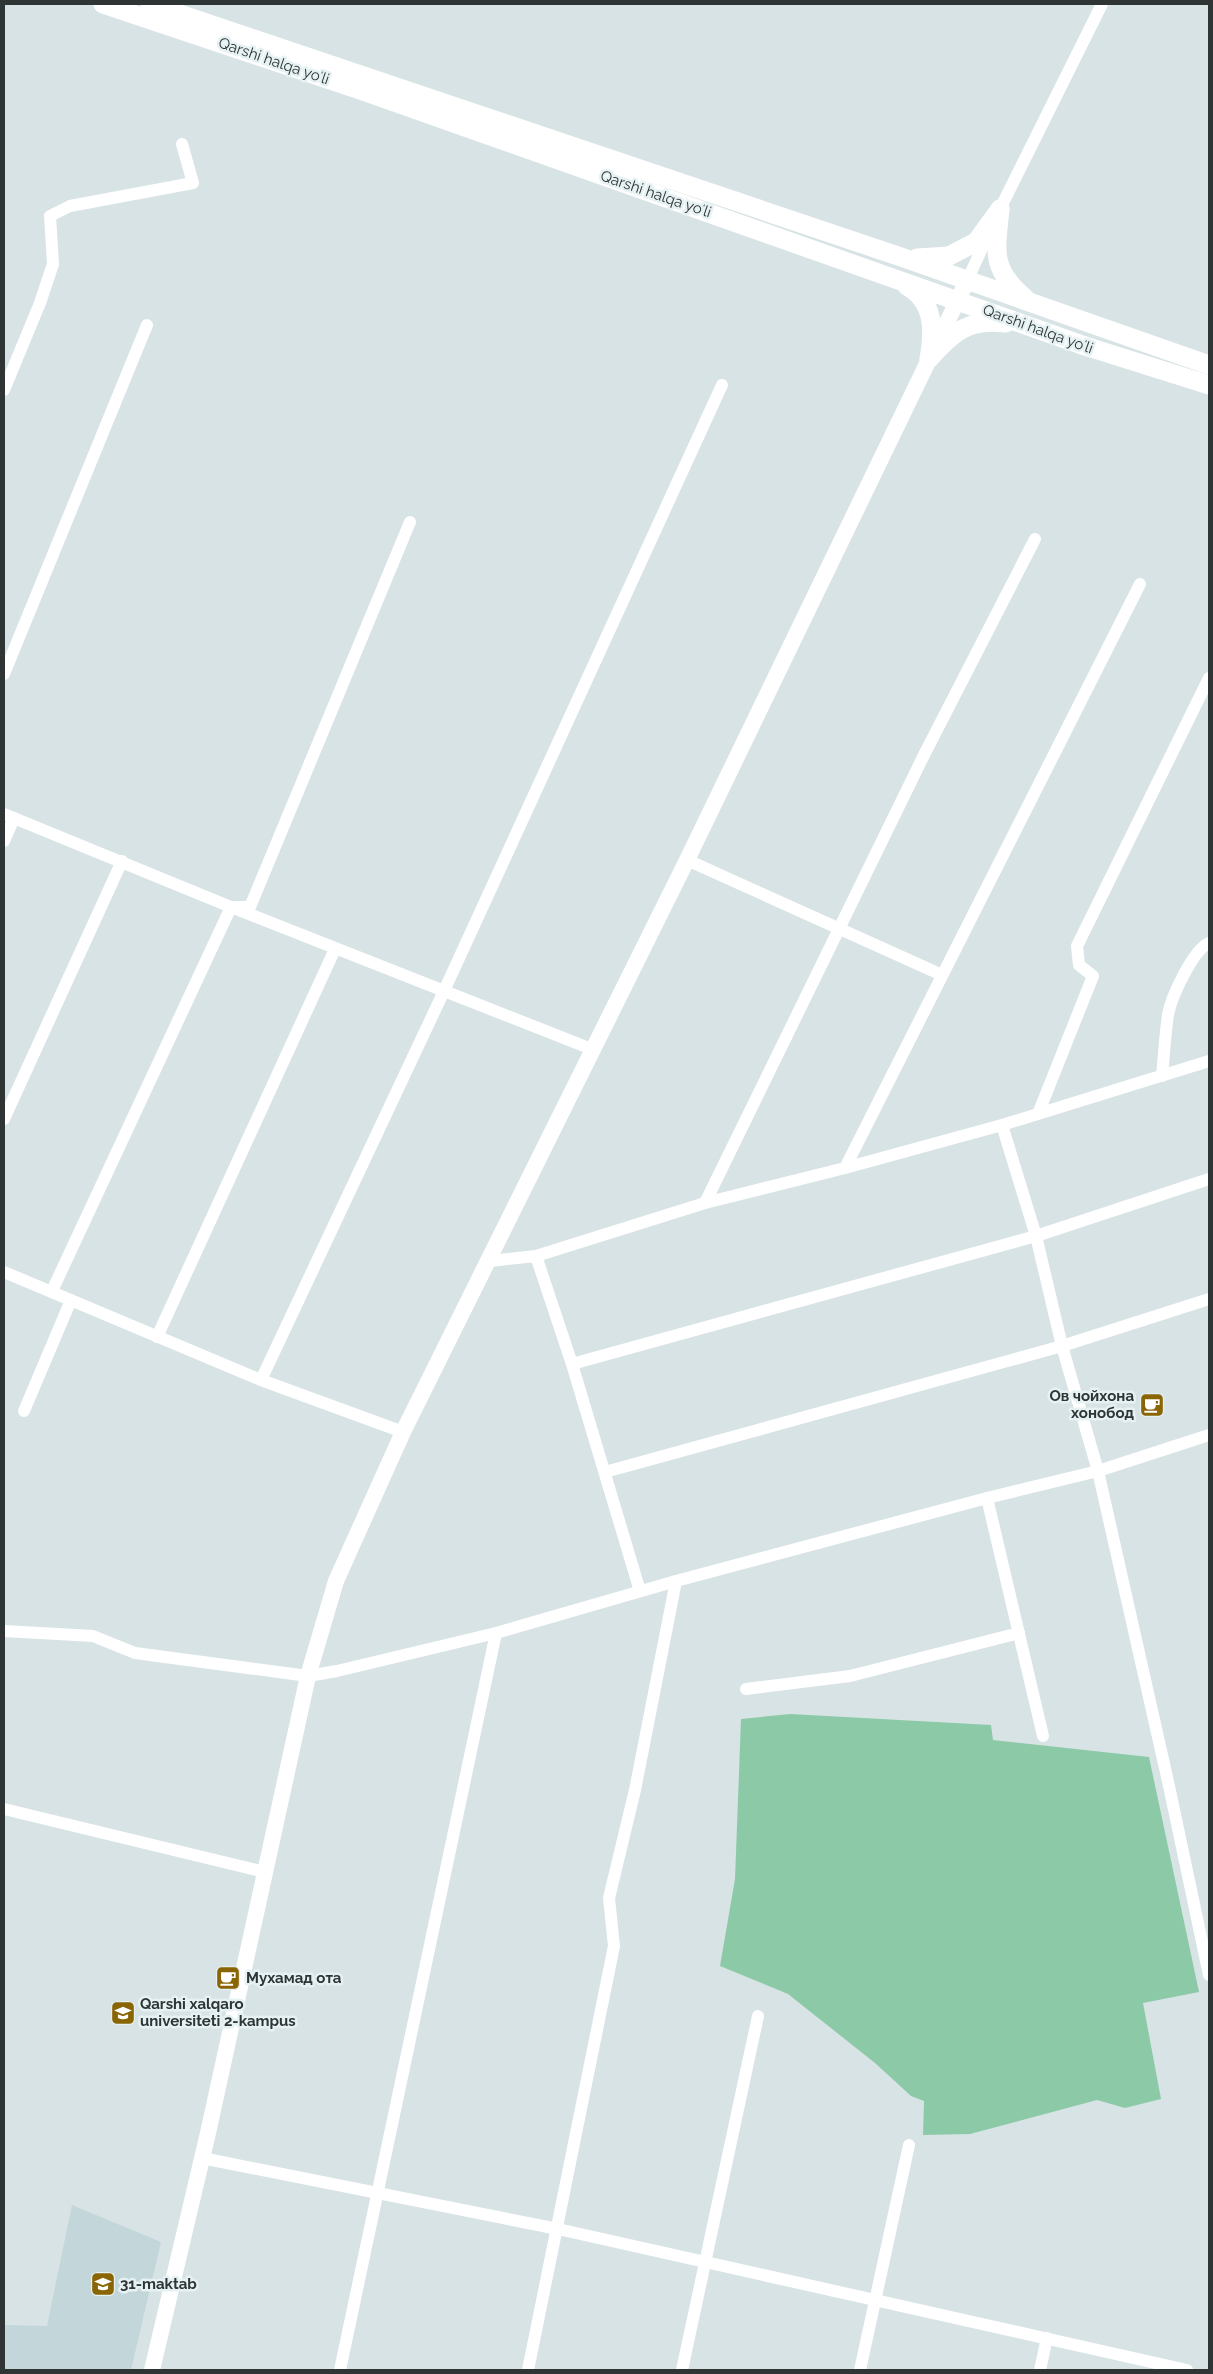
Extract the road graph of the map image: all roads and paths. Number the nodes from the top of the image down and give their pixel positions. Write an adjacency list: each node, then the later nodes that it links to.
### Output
1 (103, 4): 4 (highway, Qarshi halqa yoʻli)
2 (150, 4): 4 (highway, Qarshi halqa yoʻli)
3 (1102, 4): 6 (street)
4 (259, 49): 7 (highway, Qarshi halqa yoʻli); 8 (highway, Qarshi halqa yoʻli)
5 (182, 144): 18 (street)
6 (1000, 209): 7 (highway); 9 (street); 11 (highway)
7 (901, 257): 9 (highway, Qarshi halqa yoʻli)
8 (889, 275): 10 (highway, Qarshi halqa yoʻli); 14 (highway)
9 (967, 281): 10 (main road); 11 (highway, Qarshi halqa yoʻli)
10 (958, 300): 13 (highway, Qarshi halqa yoʻli); 14 (main road)
11 (1032, 304): 15 (highway, Qarshi halqa yoʻli)
12 (148, 325): 22 (street)
13 (1036, 328): 14 (highway); 17 (highway, Qarshi halqa yoʻli)
14 (929, 359): 26 (main road)
15 (1209, 365)
16 (722, 385): 34 (street)
17 (1209, 385)
18 (4, 390)
19 (410, 522): 28 (street)
20 (1035, 539): 29 (street)
21 (1140, 584): 33 (street)
22 (4, 674)
23 (1209, 678): 38 (street)
24 (9, 816): 25 (street); 27 (street)
25 (4, 841)
26 (687, 860): 29 (street); 35 (main road)
27 (122, 861): 28 (street); 39 (street)
28 (231, 907): 32 (street); 48 (street)
29 (838, 929): 33 (street); 43 (street)
30 (1209, 931): 31 (street)
31 (1205, 945): 37 (street)
32 (335, 949): 34 (street); 51 (street)
33 (942, 975): 41 (street)
34 (444, 991): 35 (street); 54 (street)
35 (594, 1050): 46 (main road)
36 (1209, 1062): 37 (street)
37 (1162, 1076): 38 (street)
38 (1038, 1114): 40 (street)
39 (4, 1119)
40 (1002, 1125): 41 (street); 44 (street)
41 (846, 1168): 43 (street)
42 (1209, 1179): 44 (street)
43 (705, 1203): 45 (street)
44 (1036, 1236): 52 (street); 53 (street)
45 (536, 1256): 46 (street); 53 (street)
46 (490, 1261): 56 (main road)
47 (4, 1272): 48 (street)
48 (52, 1291): 50 (street)
49 (1209, 1299): 52 (street)
50 (71, 1300): 51 (street); 55 (street)
51 (157, 1337): 54 (street)
52 (1062, 1346): 58 (street); 59 (street)
53 (572, 1364): 59 (street)
54 (261, 1380): 56 (street)
55 (24, 1412)
56 (403, 1432): 66 (main road)
57 (1209, 1435): 58 (street)
58 (1098, 1471): 60 (street); 71 (street)
59 (605, 1472): 62 (street)
60 (987, 1498): 61 (street); 64 (street)
61 (676, 1582): 62 (street); 76 (street)
62 (640, 1591): 65 (street)
63 (4, 1631): 66 (street)
64 (1019, 1633): 67 (street); 68 (street)
65 (496, 1634): 66 (street); 75 (street)
66 (308, 1676): 70 (main road)
67 (746, 1689)
68 (1043, 1736)
69 (4, 1809): 70 (street)
70 (265, 1872): 74 (main road)
71 (1209, 1975)
72 (758, 2016): 77 (street)
73 (909, 2146): 78 (street)
74 (202, 2158): 75 (street); 80 (main road)
75 (379, 2192): 76 (street); 81 (street)
76 (558, 2229): 77 (street); 82 (street)
77 (706, 2263): 78 (street); 83 (street)
78 (875, 2300): 79 (street); 84 (street)
79 (1047, 2338): 85 (street); 86 (street)
80 (152, 2370)
81 (340, 2370)
82 (528, 2370)
83 (682, 2370)
84 (860, 2370)
85 (1040, 2370)
86 (1187, 2370)

